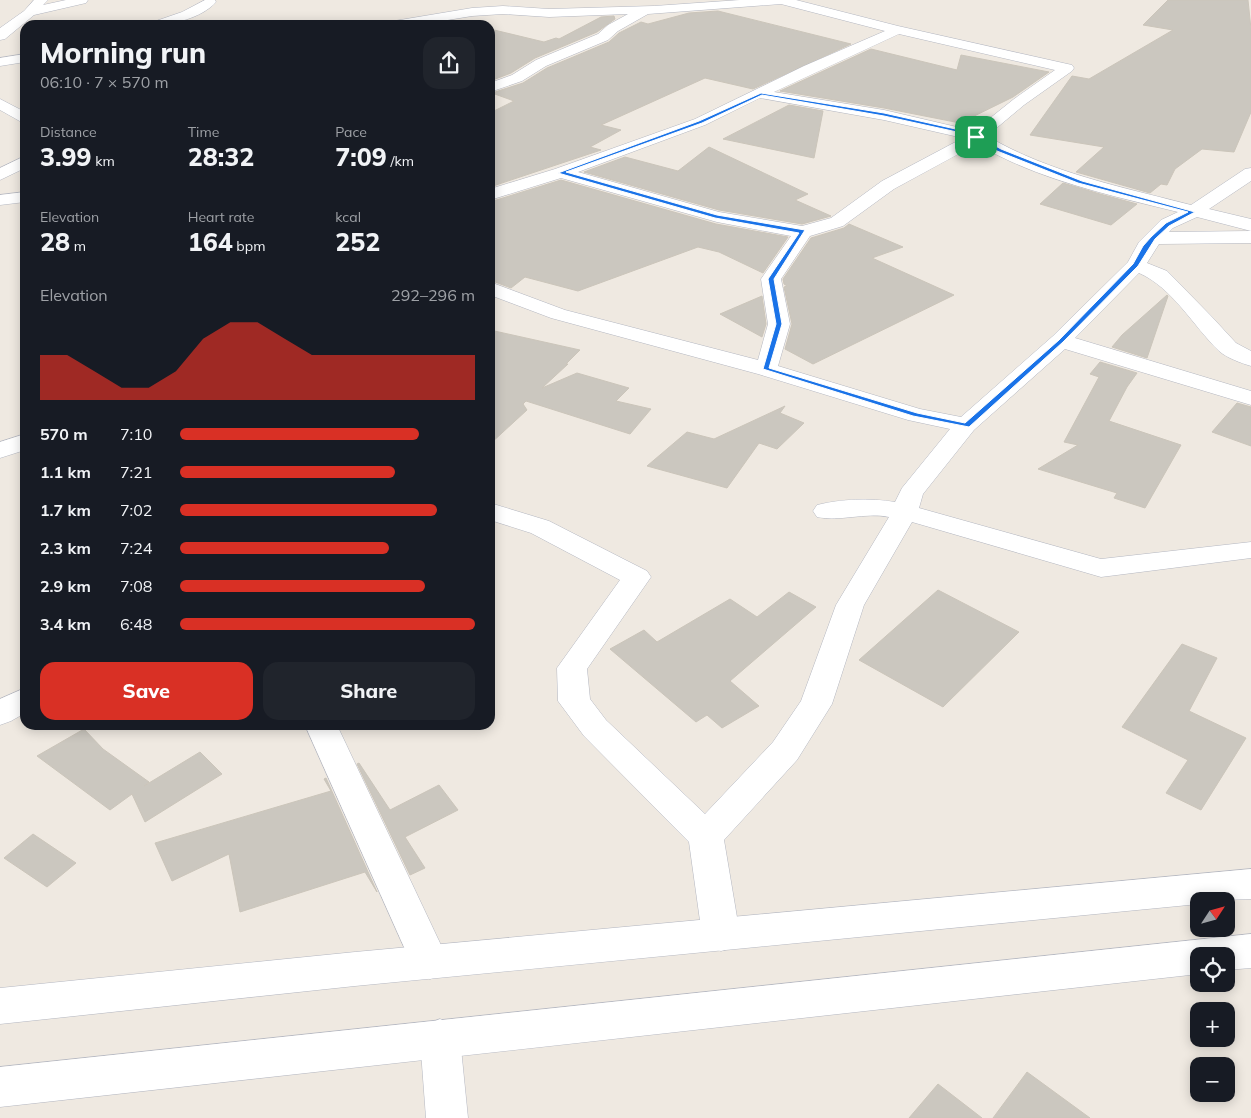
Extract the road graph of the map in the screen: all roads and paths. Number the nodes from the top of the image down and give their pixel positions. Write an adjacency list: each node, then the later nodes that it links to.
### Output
1 (82, 0): 5 (street)
2 (786, 0): 3 (street); 9 (street)
3 (752, 1): 6 (street)
4 (210, 2): 7 (street)
5 (32, 5): 10 (street)
6 (646, 10): 8 (street); 13 (street)
7 (172, 20)
8 (424, 20)
9 (898, 30): 14 (street); 17 (street)
10 (0, 36)
11 (20, 59): 12 (street)
12 (0, 62)
13 (495, 86)
14 (761, 94): 17 (street); 19 (street)
15 (0, 104): 16 (street)
16 (20, 116)
17 (976, 137): 25 (street); 27 (street)
18 (20, 164): 21 (street)
19 (561, 173): 22 (street); 27 (street)
20 (1251, 173): 25 (street)
21 (0, 175)
22 (495, 193)
23 (20, 198): 24 (street)
24 (0, 200)
25 (1192, 212): 26 (street); 29 (street)
26 (1251, 225)
27 (803, 232): 34 (street)
28 (1251, 237): 29 (street)
29 (1153, 238): 30 (street)
30 (1136, 265): 32 (street); 33 (street)
31 (495, 290): 34 (street)
32 (1061, 341): 35 (street); 36 (street)
33 (1251, 359)
34 (766, 369): 36 (street)
35 (1251, 398)
36 (966, 425): 41 (street)
37 (20, 443): 38 (street)
38 (0, 451)
39 (826, 511): 41 (street)
40 (495, 512): 46 (street)
41 (905, 512): 42 (street); 46 (street)
42 (1251, 550)
43 (20, 702): 44 (street)
44 (0, 714)
45 (323, 730): 52 (street)
46 (706, 836): 48 (street)
47 (1251, 884): 48 (street)
48 (721, 935): 52 (street)
49 (1251, 951): 50 (street)
50 (1235, 953)
51 (1190, 958): 54 (street)
52 (430, 962): 53 (street)
53 (0, 1006)
54 (440, 1038): 55 (street); 56 (street)
55 (0, 1087)
56 (447, 1118)

